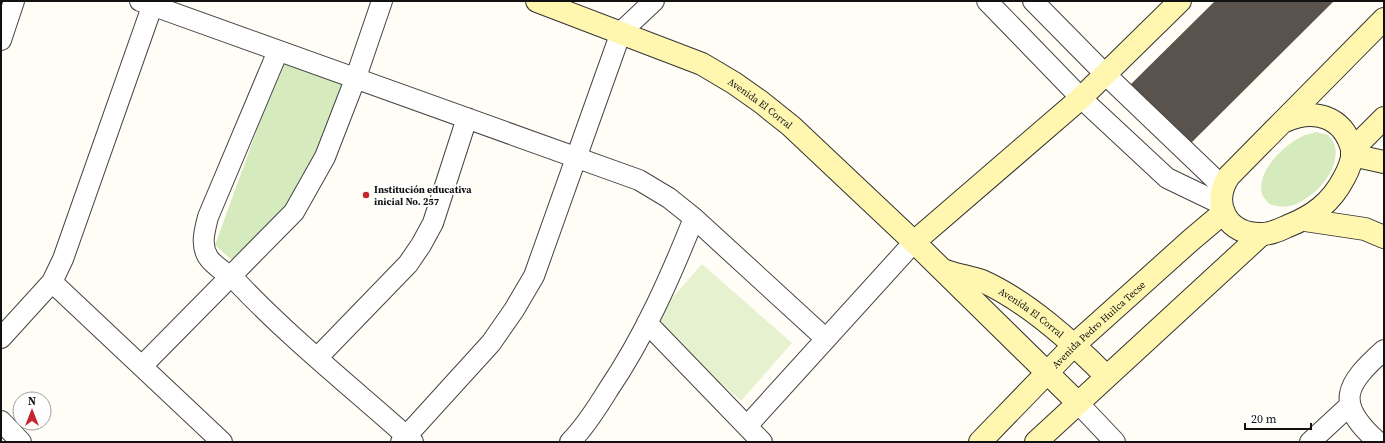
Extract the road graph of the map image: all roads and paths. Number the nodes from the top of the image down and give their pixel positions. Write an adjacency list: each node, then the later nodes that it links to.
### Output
1 (14, 1): 11 (street)
2 (382, 1): 14 (street)
3 (537, 1): 10 (street, Avenida El Corral)
4 (654, 1): 10 (street)
5 (986, 1): 15 (street)
6 (1033, 1): 13 (street)
7 (1180, 1): 13 (street)
8 (149, 2): 12 (street); 30 (street)
9 (1384, 20): 18 (street)
10 (621, 32): 20 (street); 27 (street, Avenida El Corral)
11 (1, 40)
12 (278, 51): 14 (street); 29 (street)
13 (1105, 74): 15 (street); 22 (street)
14 (356, 77): 16 (street); 29 (street)
15 (1081, 98): 22 (street); 27 (street)
16 (467, 118): 20 (street); 36 (street)
17 (1384, 118): 19 (street)
18 (1285, 121): 19 (street); 22 (street)
19 (1352, 153): 21 (street); 24 (street)
20 (577, 158): 23 (street); 44 (street)
21 (1384, 162)
22 (1222, 201): 25 (street); 34 (street, Avenida Pedro Huilca Tecse)
23 (694, 218): 31 (street); 33 (street)
24 (1305, 220): 25 (street); 26 (street)
25 (1262, 234): 39 (street)
26 (1384, 237)
27 (914, 242): 28 (street, Avenida El Corral); 33 (street)
28 (943, 270): 34 (street, Avenida El Corral); 38 (street, Avenida El Corral)
29 (230, 275): 36 (street); 37 (street)
30 (52, 282): 32 (street); 37 (street)
31 (647, 323): 43 (street); 45 (street)
32 (1, 338)
33 (826, 338): 43 (street)
34 (1074, 345): 38 (street, Avenida Pedro Huilca Tecse); 39 (street, Avenida El Corral)
35 (1384, 350): 41 (street)
36 (317, 358): 44 (street)
37 (142, 366): 47 (street)
38 (1048, 373): 40 (street, Avenida El Corral); 49 (street, Avenida Pedro Huilca Tecse)
39 (1106, 376): 40 (street)
40 (1078, 403): 50 (street); 51 (street)
41 (1349, 406): 52 (street); 53 (street)
42 (1, 421): 46 (street)
43 (747, 426): 48 (street)
44 (407, 440)
45 (576, 440)
46 (21, 442)
47 (222, 442)
48 (762, 442)
49 (980, 442)
50 (1036, 442)
51 (1115, 442)
52 (1310, 442)
53 (1378, 442)

